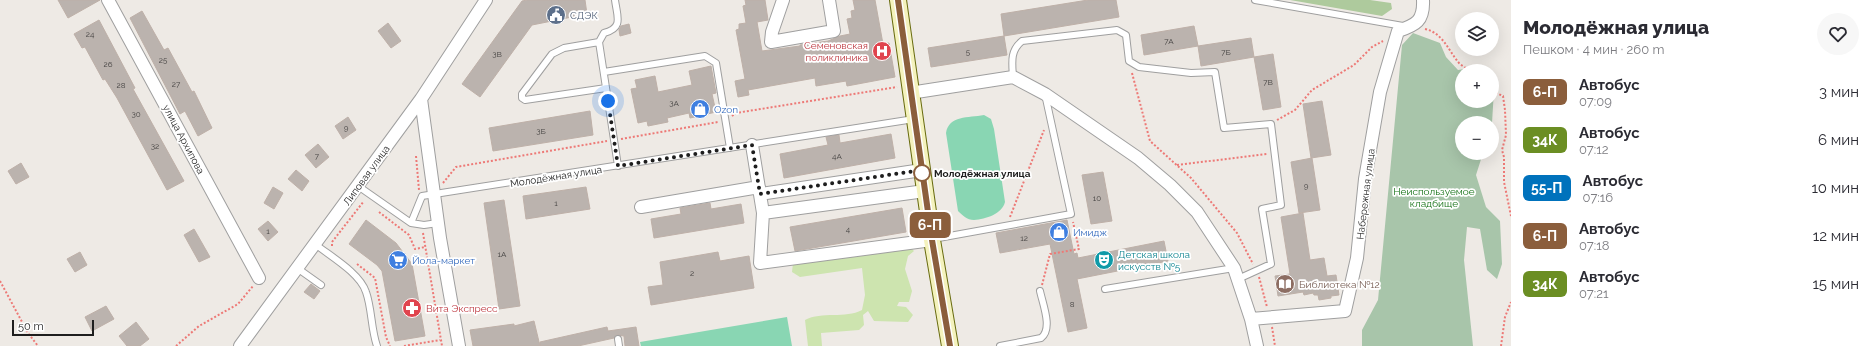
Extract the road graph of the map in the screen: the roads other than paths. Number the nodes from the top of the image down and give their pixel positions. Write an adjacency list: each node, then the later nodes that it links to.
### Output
1 (108, 0): 34 (street, улица Архипова)
2 (486, 0): 16 (street, Липовая улица)
3 (615, 0): 10 (lane)
4 (783, 0): 5 (street)
5 (829, 0)
6 (898, 0): 14 (street)
7 (1255, 0): 9 (lane)
8 (1423, 0): 9 (street, Набережная улица)
9 (1407, 28): 38 (street, Набережная улица)
10 (599, 42): 11 (lane); 13 (lane)
11 (604, 72): 13 (lane); 19 (lane)
12 (1013, 77): 14 (street); 15 (street); 33 (lane)
13 (606, 88): 20 (lane)
14 (910, 89): 17 (street)
15 (1045, 94): 30 (lane); 33 (street)
16 (422, 99): 22 (street, Липовая улица); 25 (street)
17 (914, 119): 18 (lane, Молодёжная улица); 21 (street)
18 (752, 145): 19 (lane, Молодёжная улица); 23 (street)
19 (730, 148): 20 (lane, Молодёжная улица)
20 (618, 166): 25 (lane, Молодёжная улица)
21 (922, 170): 23 (street); 24 (street)
22 (358, 186): 28 (lane); 31 (street, Липовая улица)
23 (759, 191): 26 (street); 27 (street)
24 (925, 191): 27 (street); 30 (street)
25 (434, 194): 28 (lane, Молодёжная улица); 29 (street)
26 (641, 207)
27 (763, 213): 30 (street)
28 (411, 223): 29 (lane)
29 (438, 223): 41 (street)
30 (932, 240): 42 (street)
31 (315, 244): 32 (street, Липовая улица); 40 (lane)
32 (297, 268): 35 (lane); 39 (street, Липовая улица)
33 (1236, 274): 36 (lane); 38 (street)
34 (259, 278)
35 (321, 285)
36 (1105, 289)
37 (1040, 291): 43 (lane)
38 (1251, 319): 44 (street)
39 (240, 346)
40 (377, 346)
41 (459, 346)
42 (950, 346)
43 (1000, 346)
44 (1257, 346)

